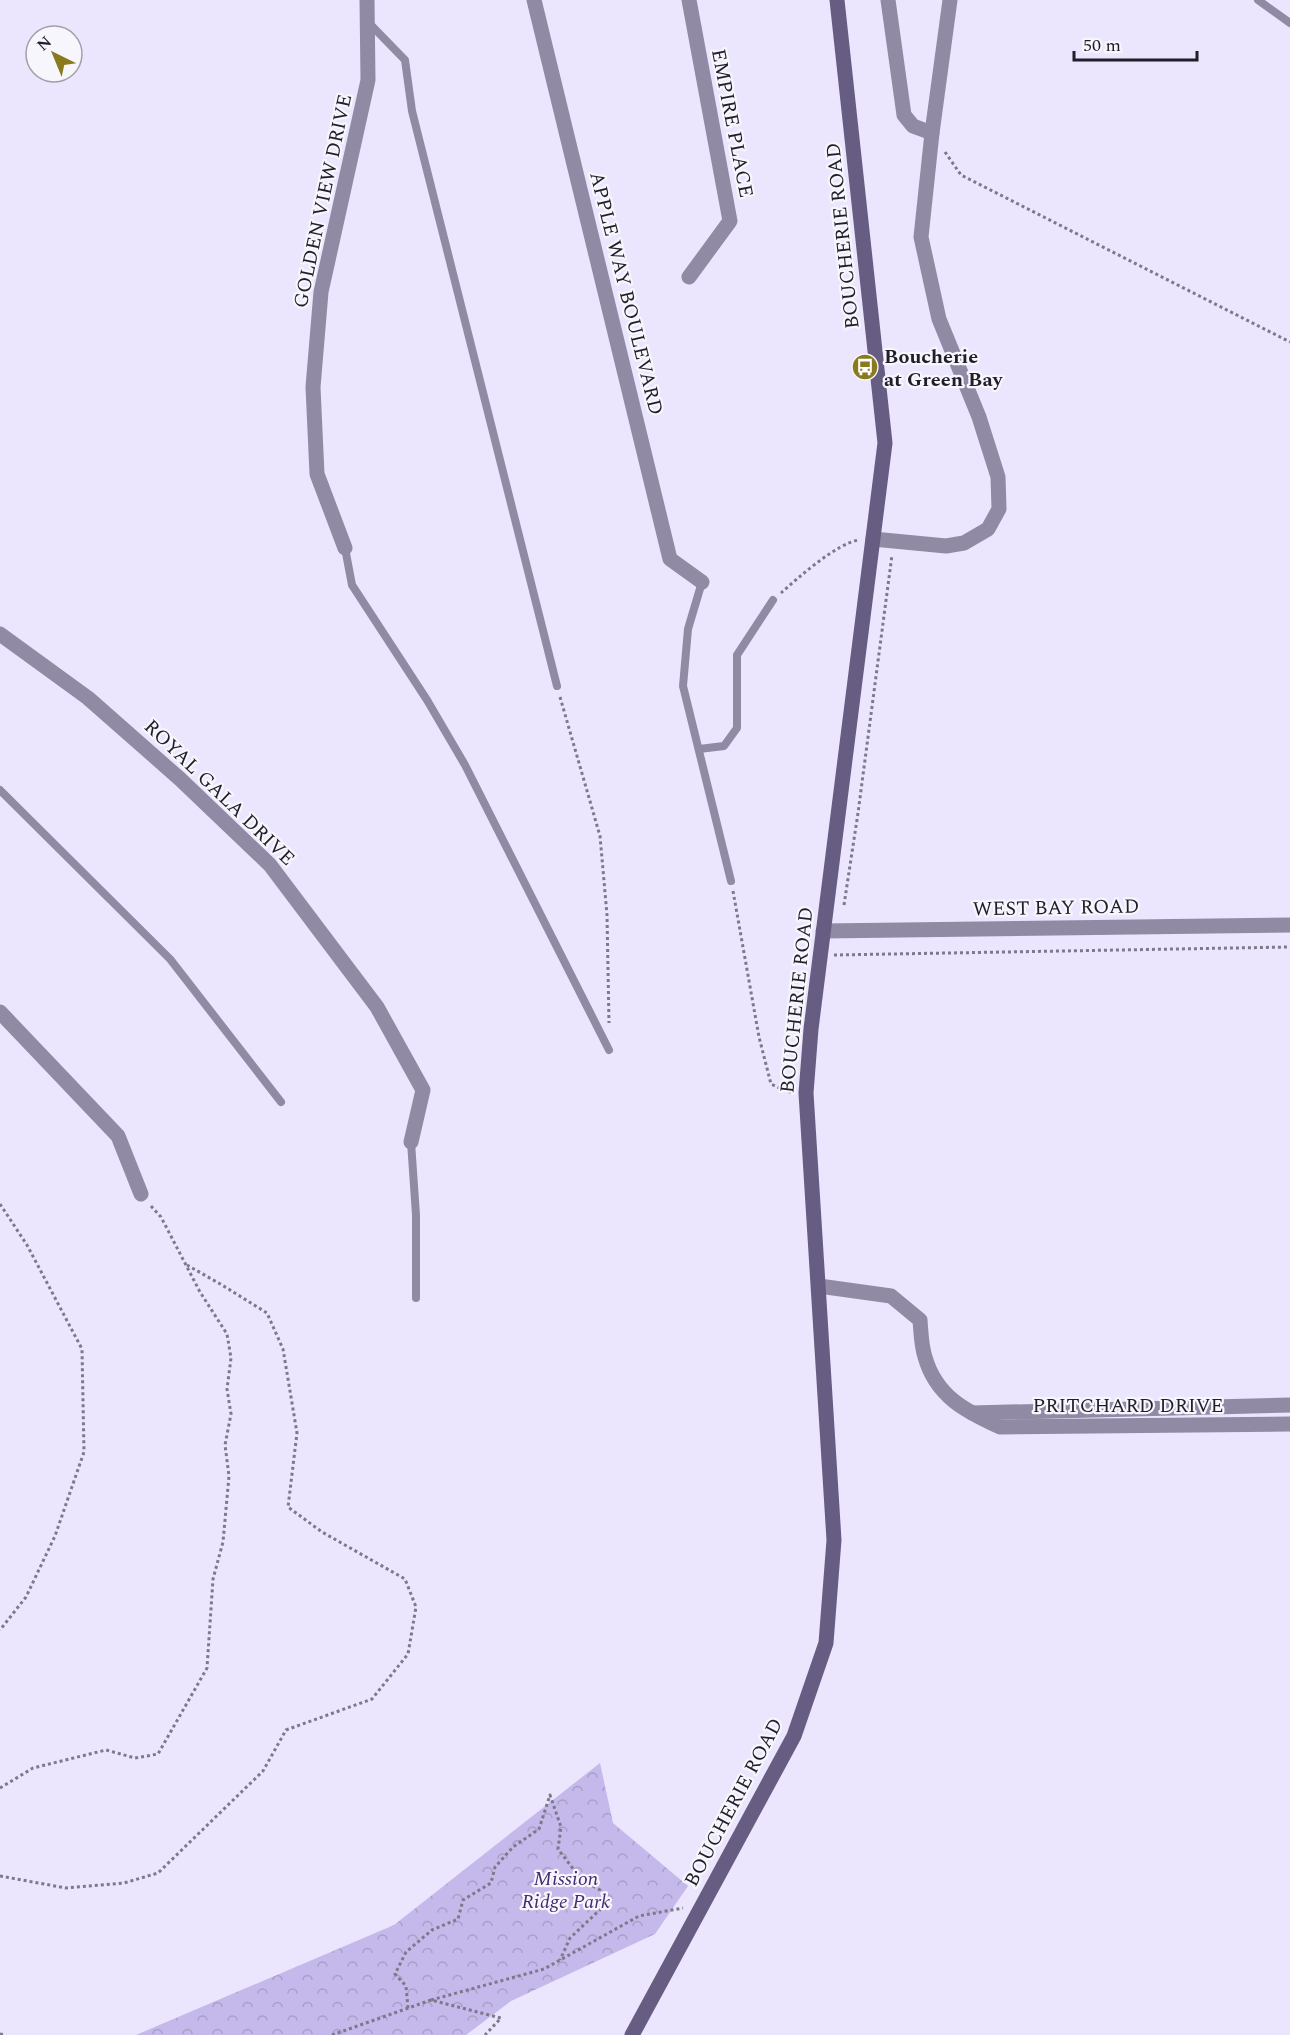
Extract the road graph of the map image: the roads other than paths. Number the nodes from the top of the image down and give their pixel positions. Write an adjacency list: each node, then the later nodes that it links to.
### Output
1 (368, 0): 8 (street, GOLDEN VIEW DRIVE)
2 (534, 0): 14 (street, APPLE WAY BOULEVARD)
3 (689, 0): 11 (street, EMPIRE PLACE)
4 (837, 0): 12 (main road, BOUCHERIE ROAD)
5 (888, 0): 10 (street)
6 (950, 0): 10 (street)
7 (1258, 0): 9 (lane)
8 (367, 21): 13 (street, GOLDEN VIEW DRIVE); 17 (lane)
9 (1290, 24)
10 (932, 133): 12 (street)
11 (688, 277)
12 (873, 539): 22 (main road, BOUCHERIE ROAD)
13 (345, 548): 24 (lane)
14 (702, 582): 18 (lane)
15 (773, 600): 18 (lane)
16 (0, 634): 26 (street, ROYAL GALA DRIVE)
17 (557, 686)
18 (699, 749): 20 (lane)
19 (0, 790): 25 (lane)
20 (731, 881)
21 (1290, 925): 22 (street, WEST BAY ROAD)
22 (828, 931): 28 (main road, BOUCHERIE ROAD)
23 (0, 1012): 27 (street)
24 (609, 1050)
25 (281, 1102)
26 (411, 1142): 29 (lane)
27 (141, 1194)
28 (819, 1286): 31 (street, PRITCHARD DRIVE); 33 (main road, BOUCHERIE ROAD)
29 (416, 1298)
30 (1290, 1405): 31 (street, PRITCHARD DRIVE)
31 (969, 1413): 32 (street, PRITCHARD DRIVE)
32 (1290, 1424)
33 (632, 2035)

